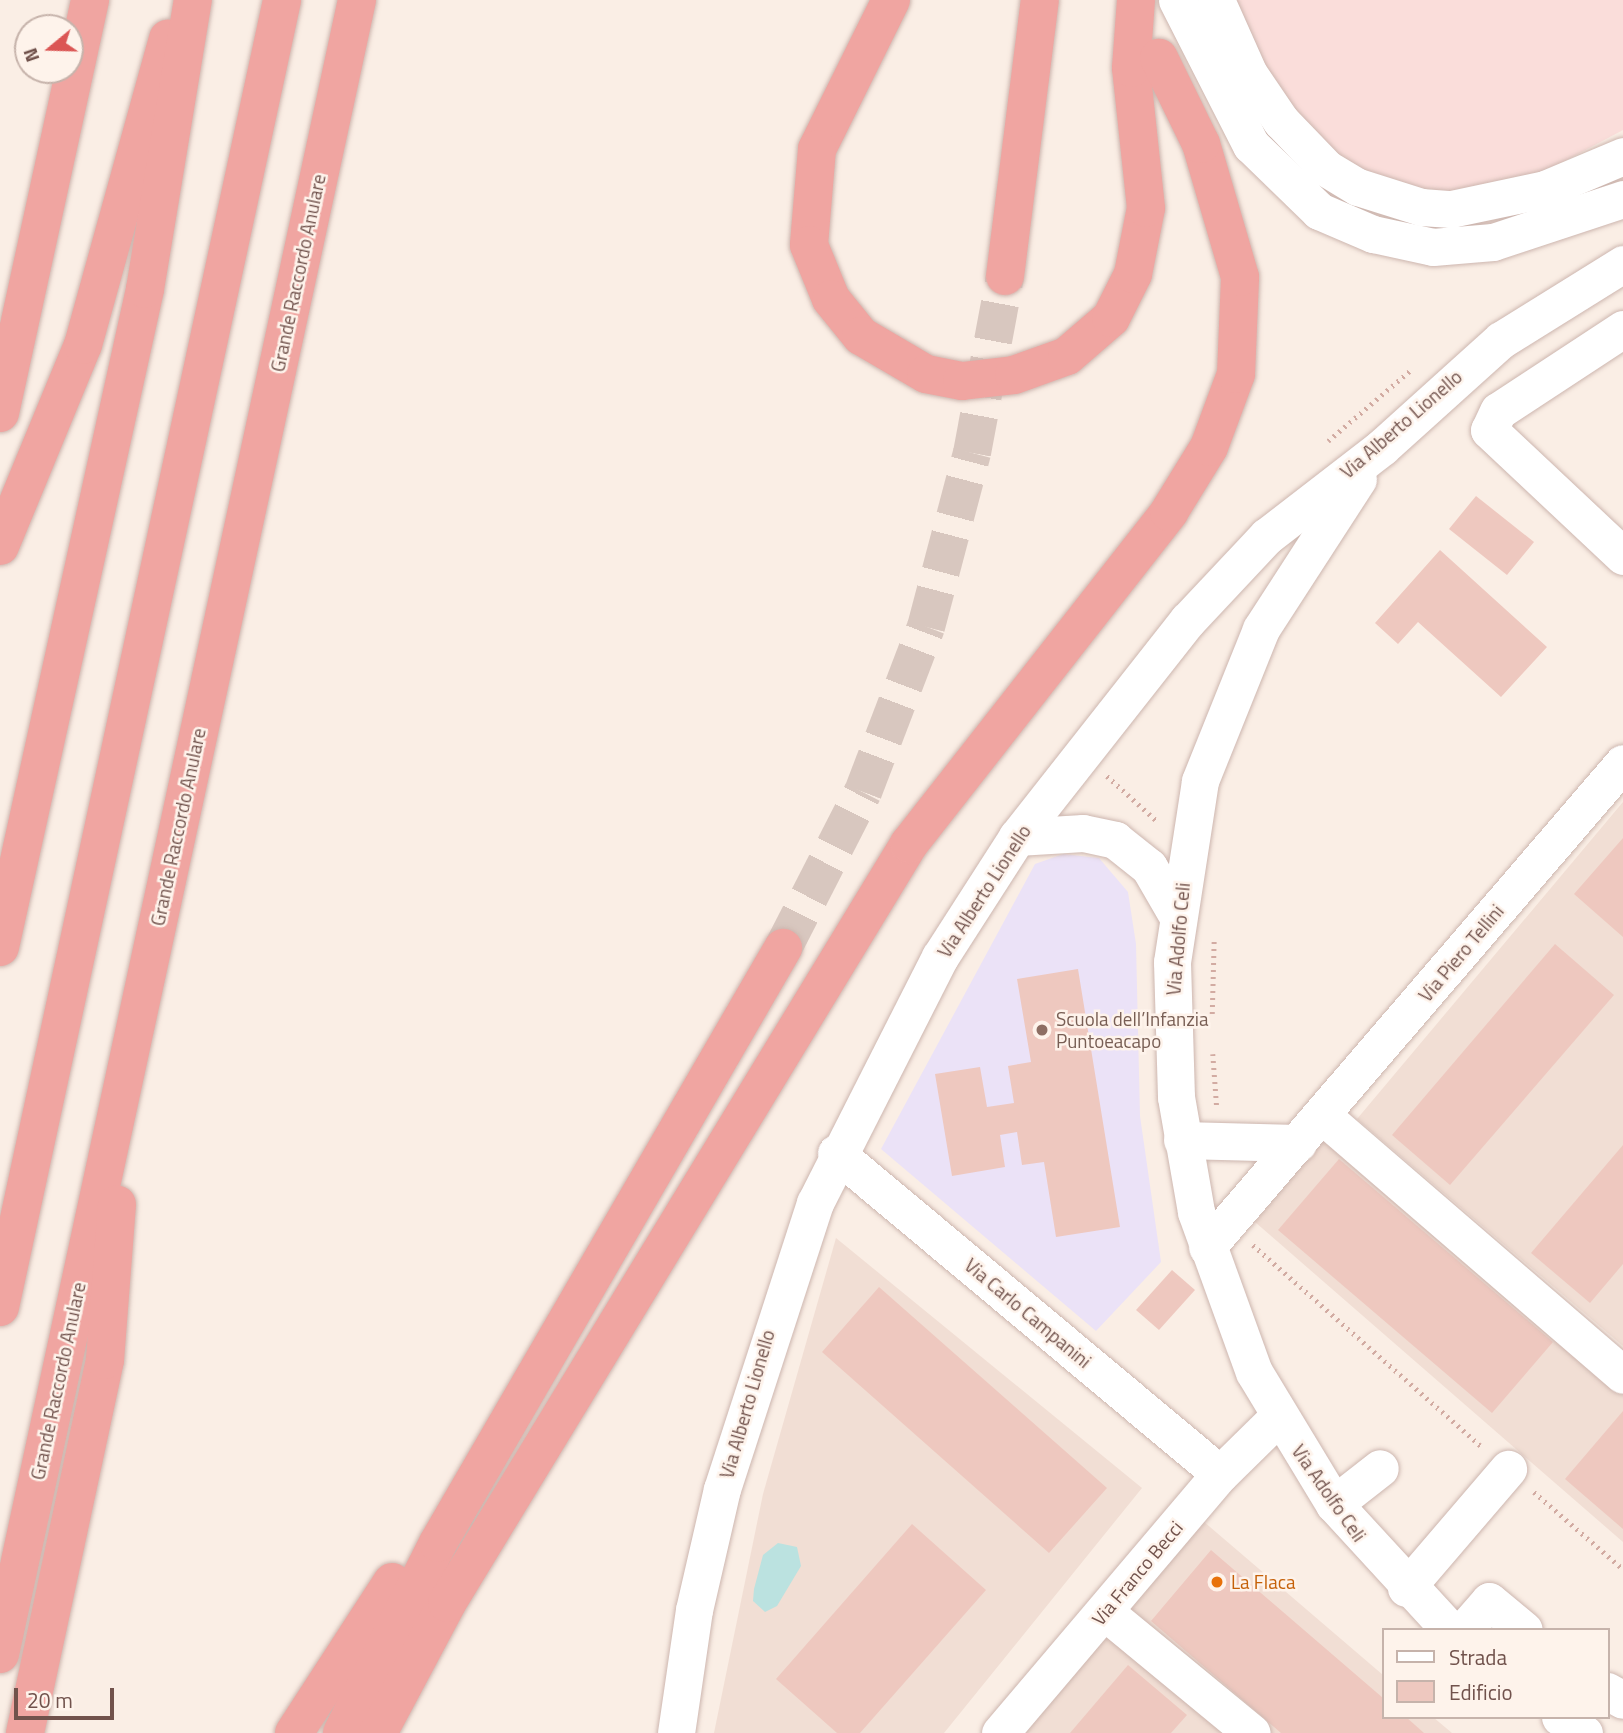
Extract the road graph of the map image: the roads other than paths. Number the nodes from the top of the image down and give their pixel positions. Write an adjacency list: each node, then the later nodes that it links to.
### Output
1 (90, 0): 17 (highway)
2 (178, 0): 19 (highway)
3 (192, 0): 24 (highway)
4 (282, 0): 33 (highway)
5 (357, 0): 26 (highway, Grande Raccordo Anulare)
6 (891, 0): 8 (highway)
7 (1040, 0): 15 (highway)
8 (1136, 0)
9 (1177, 0): 13 (street)
10 (1216, 0): 12 (street)
11 (1159, 58): 50 (highway)
12 (1623, 156)
13 (1623, 199)
14 (1623, 264): 18 (street, Via Alberto Lionello)
15 (1005, 276)
16 (1623, 329): 20 (street)
17 (0, 413)
18 (1382, 447): 22 (street, Via Alberto Lionello); 23 (street, Via Adolfo Celi)
19 (0, 546)
20 (1623, 556)
21 (1623, 763): 27 (street, Via Piero Tellini)
22 (1017, 837): 23 (street); 30 (street, Via Alberto Lionello)
23 (1178, 917): 28 (street, Via Adolfo Celi)
24 (0, 947)
25 (783, 948): 32 (highway)
26 (128, 1055): 45 (highway, Grande Raccordo Anulare); 47 (highway)
27 (1323, 1116): 29 (street, Via Piero Tellini); 34 (street)
28 (1182, 1140): 29 (street); 31 (street, Via Adolfo Celi)
29 (1298, 1143): 31 (street, Via Piero Tellini)
30 (836, 1153): 38 (street, Via Carlo Campanini); 51 (street, Via Alberto Lionello)
31 (1217, 1234): 35 (street, Via Adolfo Celi)
32 (580, 1294): 48 (highway); 49 (highway)
33 (0, 1307)
34 (1623, 1375)
35 (1278, 1417): 38 (street, Via Franco Becci); 39 (street, Via Adolfo Celi)
36 (1380, 1468): 39 (street)
37 (1508, 1469): 40 (street)
38 (1220, 1474): 41 (street, Via Franco Becci)
39 (1334, 1504): 40 (street, Via Adolfo Celi)
40 (1406, 1588): 42 (street, Via Adolfo Celi)
41 (1105, 1612): 52 (street, Via Franco Becci); 53 (street)
42 (1448, 1628)
43 (1466, 1628): 44 (street)
44 (1522, 1628)
45 (0, 1654)
46 (1563, 1719): 54 (street)
47 (25, 1733)
48 (293, 1733)
49 (342, 1733)
50 (379, 1733)
51 (676, 1733)
52 (1000, 1733)
53 (1252, 1733)
54 (1584, 1733)

